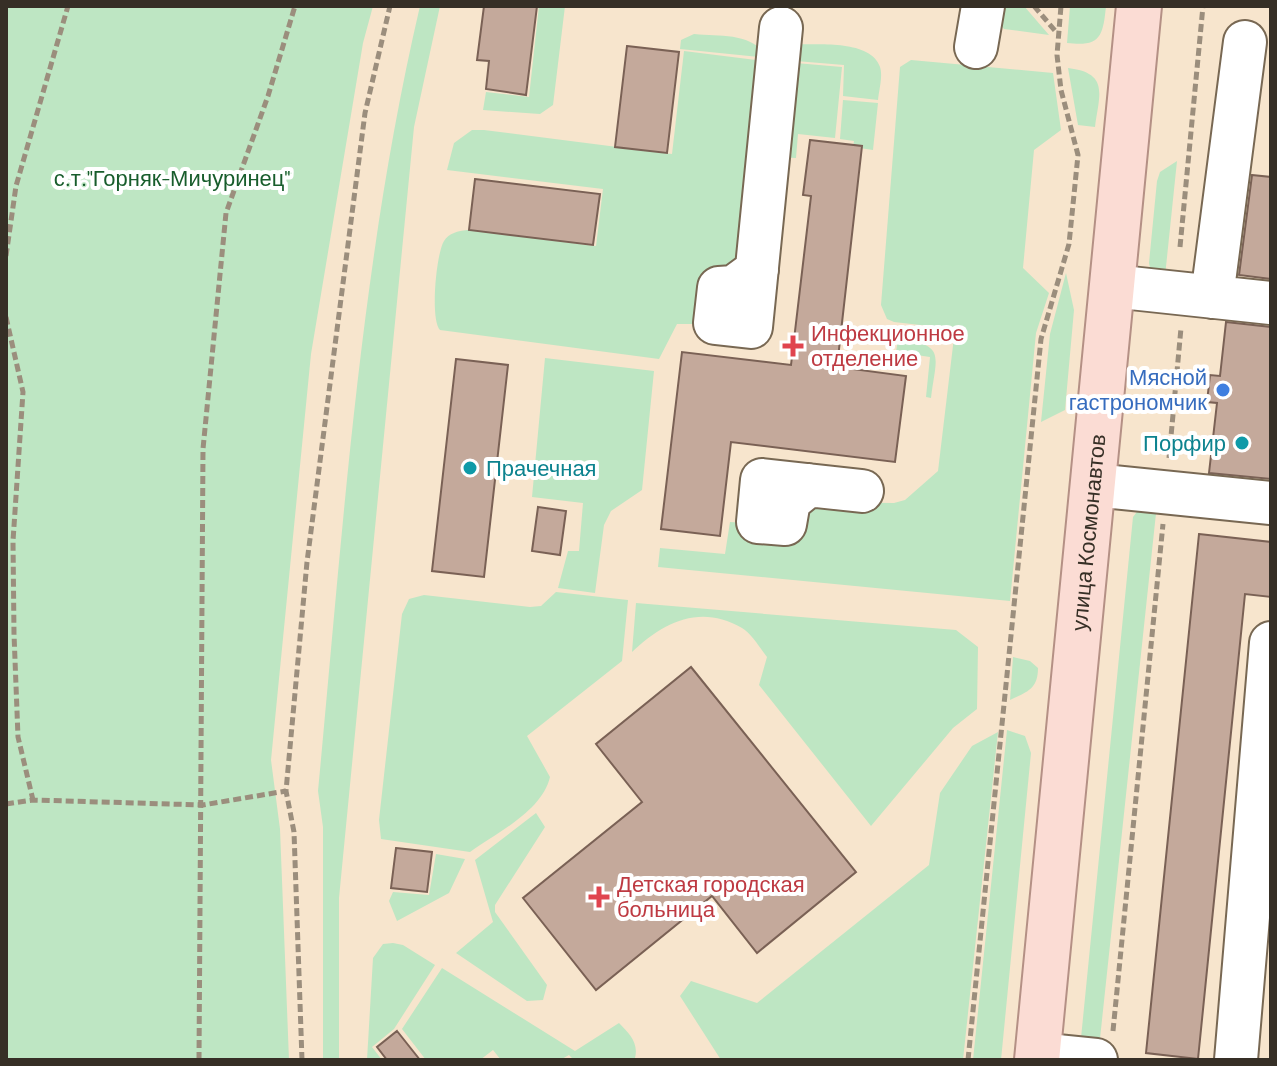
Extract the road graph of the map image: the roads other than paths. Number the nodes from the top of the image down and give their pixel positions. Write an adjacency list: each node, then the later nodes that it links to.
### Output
1 (983, 6): 5 (lane)
2 (1139, 6): 7 (main road, улица Космонавтов)
3 (781, 28): 6 (lane)
4 (1245, 42): 8 (lane)
5 (976, 47)
6 (757, 270)
7 (1112, 286): 8 (lane); 11 (main road, улица Космонавтов)
8 (1198, 295): 9 (lane)
9 (1271, 303)
10 (809, 485): 12 (lane)
11 (1093, 485): 13 (lane); 16 (main road, улица Космонавтов)
12 (862, 491)
13 (1271, 503)
14 (1271, 643): 17 (lane)
15 (1104, 1052): 16 (lane)
16 (1037, 1057)
17 (1236, 1060)

